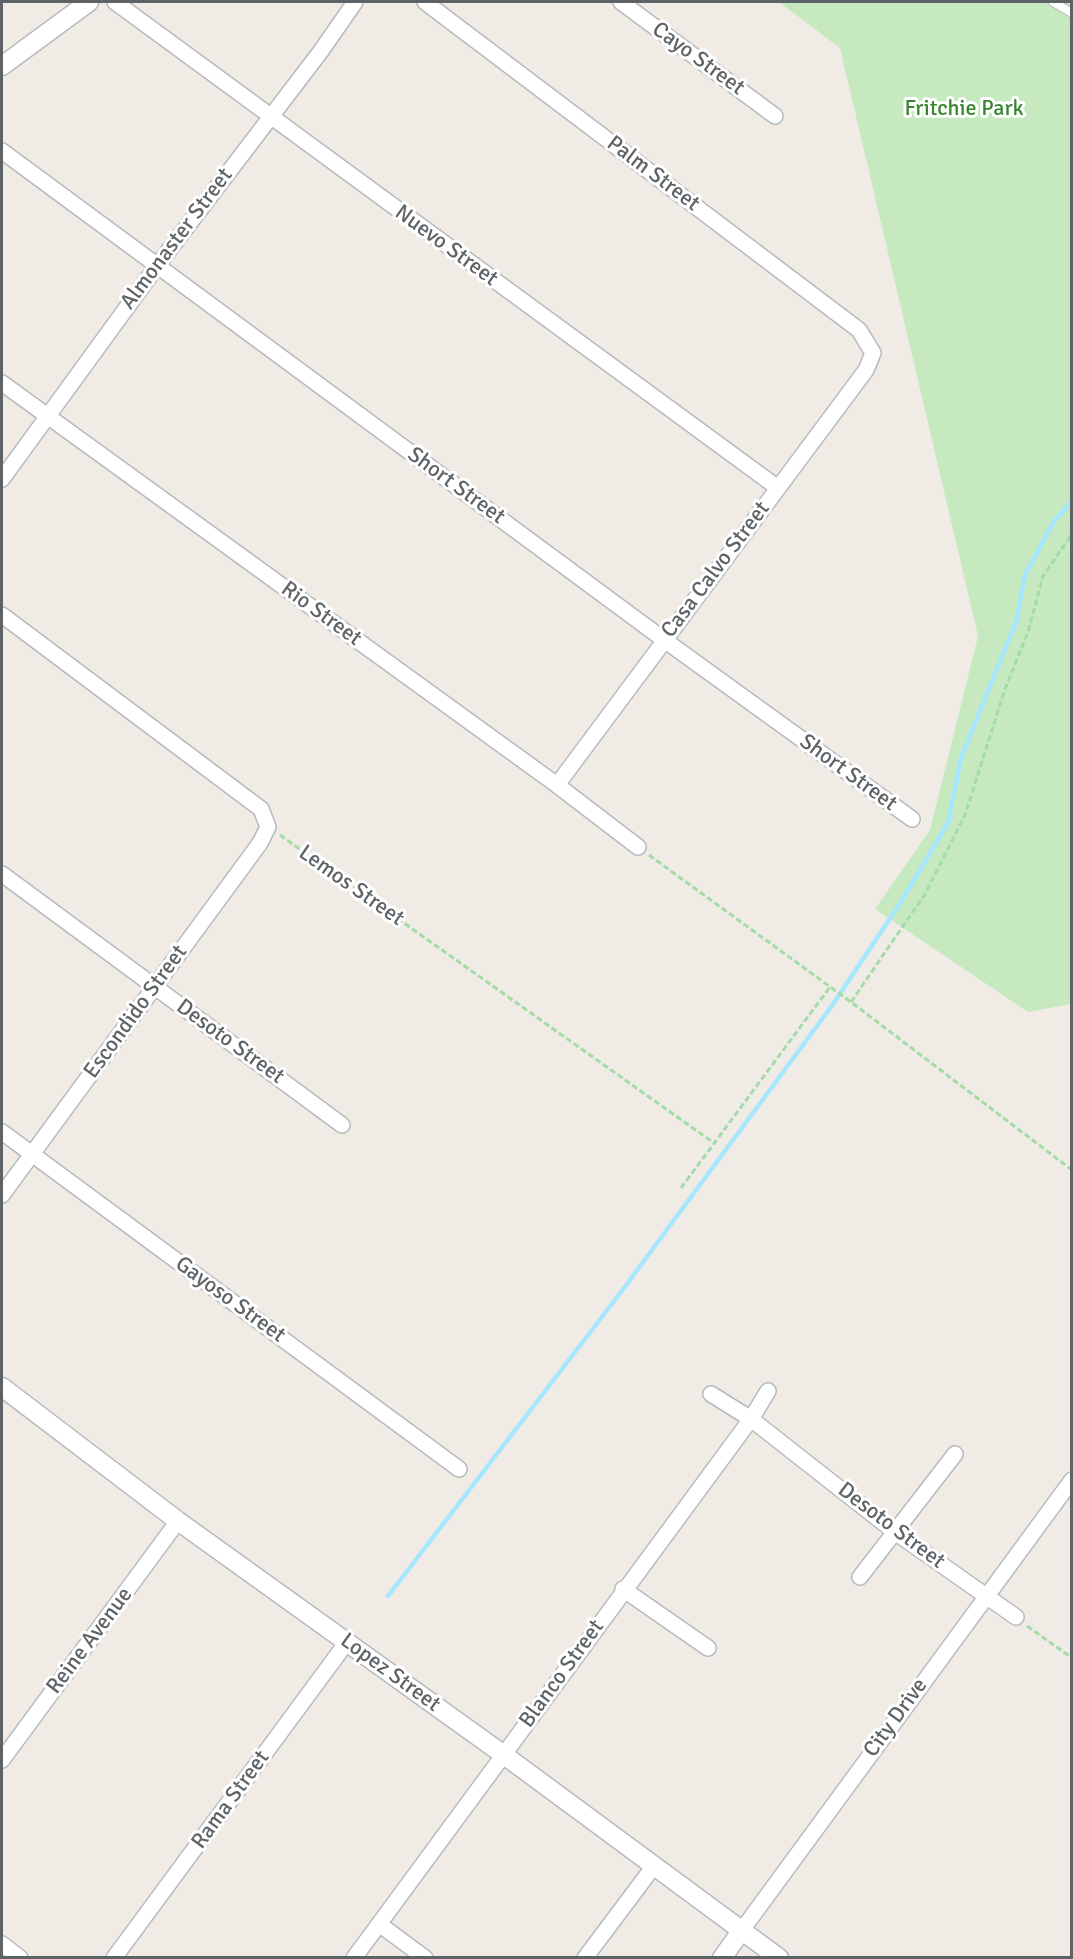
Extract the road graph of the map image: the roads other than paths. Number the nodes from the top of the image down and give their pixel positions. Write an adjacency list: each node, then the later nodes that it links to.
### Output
1 (89, 2): 8 (street)
2 (115, 2): 10 (street, Nuevo Street)
3 (355, 2): 10 (street, Almonaster Street)
4 (425, 2): 13 (street, Palm Street)
5 (621, 2): 9 (street, Cayo Street)
6 (1053, 2): 7 (lane)
7 (1071, 13)
8 (2, 66)
9 (775, 116)
10 (269, 117): 12 (street, Almonaster Street); 17 (street, Nuevo Street)
11 (2, 151): 12 (street, Short Street)
12 (157, 266): 15 (street, Almonaster Street); 19 (street, Short Street)
13 (873, 353): 17 (street, Casa Calvo Street)
14 (2, 383): 15 (street, Rio Street)
15 (46, 416): 16 (street, Almonaster Street); 20 (street, Rio Street)
16 (2, 479)
17 (778, 488): 19 (street, Casa Calvo Street)
18 (2, 615): 24 (street, Escondido Street)
19 (663, 639): 20 (street, Casa Calvo Street); 21 (street, Short Street)
20 (557, 785): 22 (street, Rio Street)
21 (912, 819)
22 (638, 847)
23 (2, 874): 24 (street, Desoto Street)
24 (154, 987): 25 (street, Desoto Street); 27 (street, Escondido Street)
25 (342, 1125)
26 (2, 1132): 27 (street, Gayoso Street)
27 (32, 1154): 28 (street, Escondido Street); 34 (street, Gayoso Street)
28 (2, 1195)
29 (2, 1387): 36 (street, Lopez Street)
30 (768, 1391): 32 (street, Blanco Street)
31 (711, 1394): 32 (street, Desoto Street)
32 (751, 1419): 37 (street, Desoto Street); 39 (street, Blanco Street)
33 (954, 1454): 37 (street)
34 (459, 1469)
35 (1071, 1480): 40 (street, City Drive)
36 (178, 1521): 42 (street, Lopez Street); 45 (street, Reine Avenue)
37 (896, 1532): 38 (street); 40 (street, Desoto Street)
38 (860, 1577)
39 (623, 1589): 43 (street); 44 (street, Blanco Street)
40 (986, 1595): 41 (street, Desoto Street); 48 (street, City Drive)
41 (1016, 1617)
42 (347, 1642): 44 (street, Lopez Street); 51 (street, Rama Street)
43 (708, 1648)
44 (504, 1755): 46 (street, Lopez Street); 47 (street, Blanco Street)
45 (2, 1760)
46 (654, 1866): 48 (street, Lopez Street); 54 (street)
47 (379, 1924): 52 (street, Blanco Street); 53 (street)
48 (742, 1930): 55 (street, City Drive); 56 (street, Lopez Street)
49 (2, 1944): 50 (street)
50 (20, 1958)
51 (114, 1958)
52 (354, 1958)
53 (425, 1958)
54 (585, 1958)
55 (722, 1958)
56 (779, 1958)

